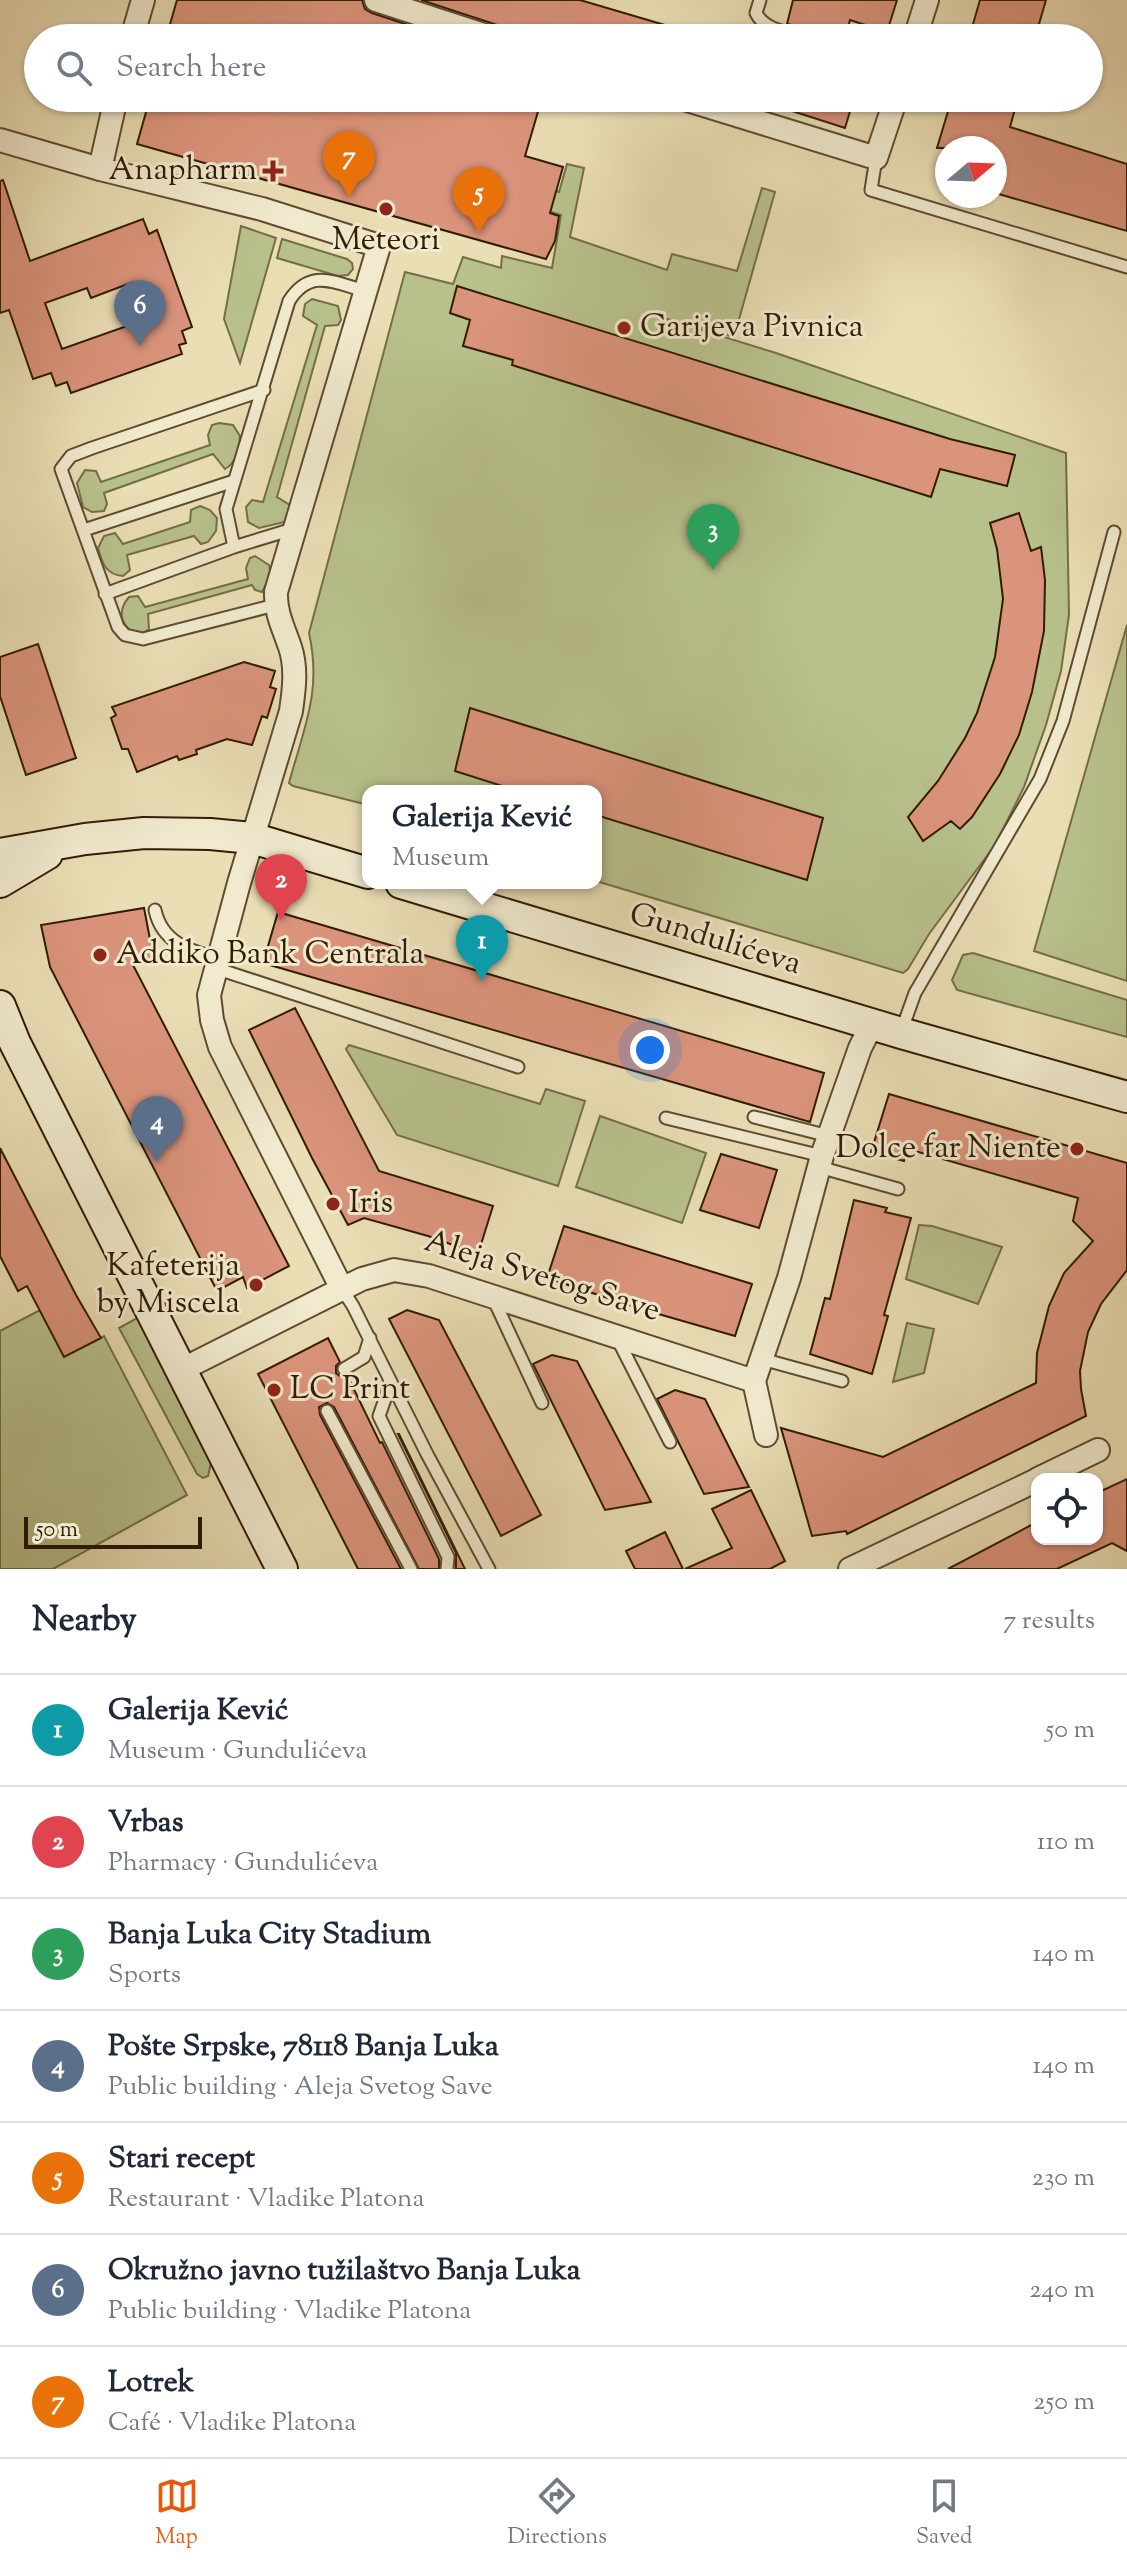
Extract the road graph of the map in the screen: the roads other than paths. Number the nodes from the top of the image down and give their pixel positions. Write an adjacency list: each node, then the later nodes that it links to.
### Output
1 (143, 0): 5 (street)
2 (376, 0): 6 (street)
3 (760, 0): 7 (lane)
4 (927, 0): 8 (street)
5 (136, 24)
6 (450, 24)
7 (765, 24)
8 (919, 24)
9 (113, 112): 14 (street)
10 (726, 112): 13 (street)
11 (891, 112): 13 (street)
12 (0, 140): 14 (street)
13 (876, 158): 15 (lane)
14 (100, 169): 16 (street)
15 (1127, 267)
16 (365, 291): 17 (lane); 19 (street)
17 (264, 390): 18 (lane); 20 (lane)
18 (234, 481): 20 (lane); 22 (lane)
19 (296, 527): 22 (lane); 24 (street)
20 (84, 530): 23 (lane)
21 (1114, 532): 36 (lane)
22 (234, 547): 23 (lane)
23 (105, 594): 24 (lane)
24 (275, 605): 25 (street)
25 (252, 838): 26 (street); 28 (street); 32 (street)
26 (78, 840): 27 (street); 29 (street)
27 (0, 854)
28 (362, 871)
29 (0, 882)
30 (421, 889): 34 (street, Gundulićeva)
31 (155, 910): 32 (lane)
32 (219, 964): 37 (lane); 43 (street)
33 (0, 1006): 35 (street)
34 (872, 1024): 36 (street, Gundulićeva); 41 (street)
35 (8, 1032): 48 (street)
36 (901, 1033): 38 (street, Gundulićeva)
37 (518, 1067)
38 (1127, 1097)
39 (754, 1117): 41 (lane)
40 (666, 1118): 41 (lane)
41 (823, 1153): 42 (lane); 47 (street)
42 (898, 1189)
43 (342, 1289): 44 (street, Aleja Svetog Save); 46 (lane); 48 (street, Aleja Svetog Save)
44 (493, 1297): 45 (street, Aleja Svetog Save); 53 (lane)
45 (617, 1337): 50 (street, Aleja Svetog Save); 56 (lane)
46 (370, 1338): 49 (lane); 52 (lane)
47 (762, 1359): 50 (street); 51 (lane)
48 (183, 1369): 60 (street)
49 (344, 1369)
50 (754, 1381): 55 (street)
51 (842, 1381)
52 (391, 1382): 62 (lane); 63 (lane)
53 (542, 1403)
54 (327, 1411): 61 (lane)
55 (766, 1435)
56 (670, 1442)
57 (1098, 1450): 58 (street)
58 (1050, 1473)
59 (1031, 1482): 64 (street)
60 (282, 1569)
61 (411, 1569)
62 (447, 1569)
63 (489, 1569)
64 (850, 1569)

